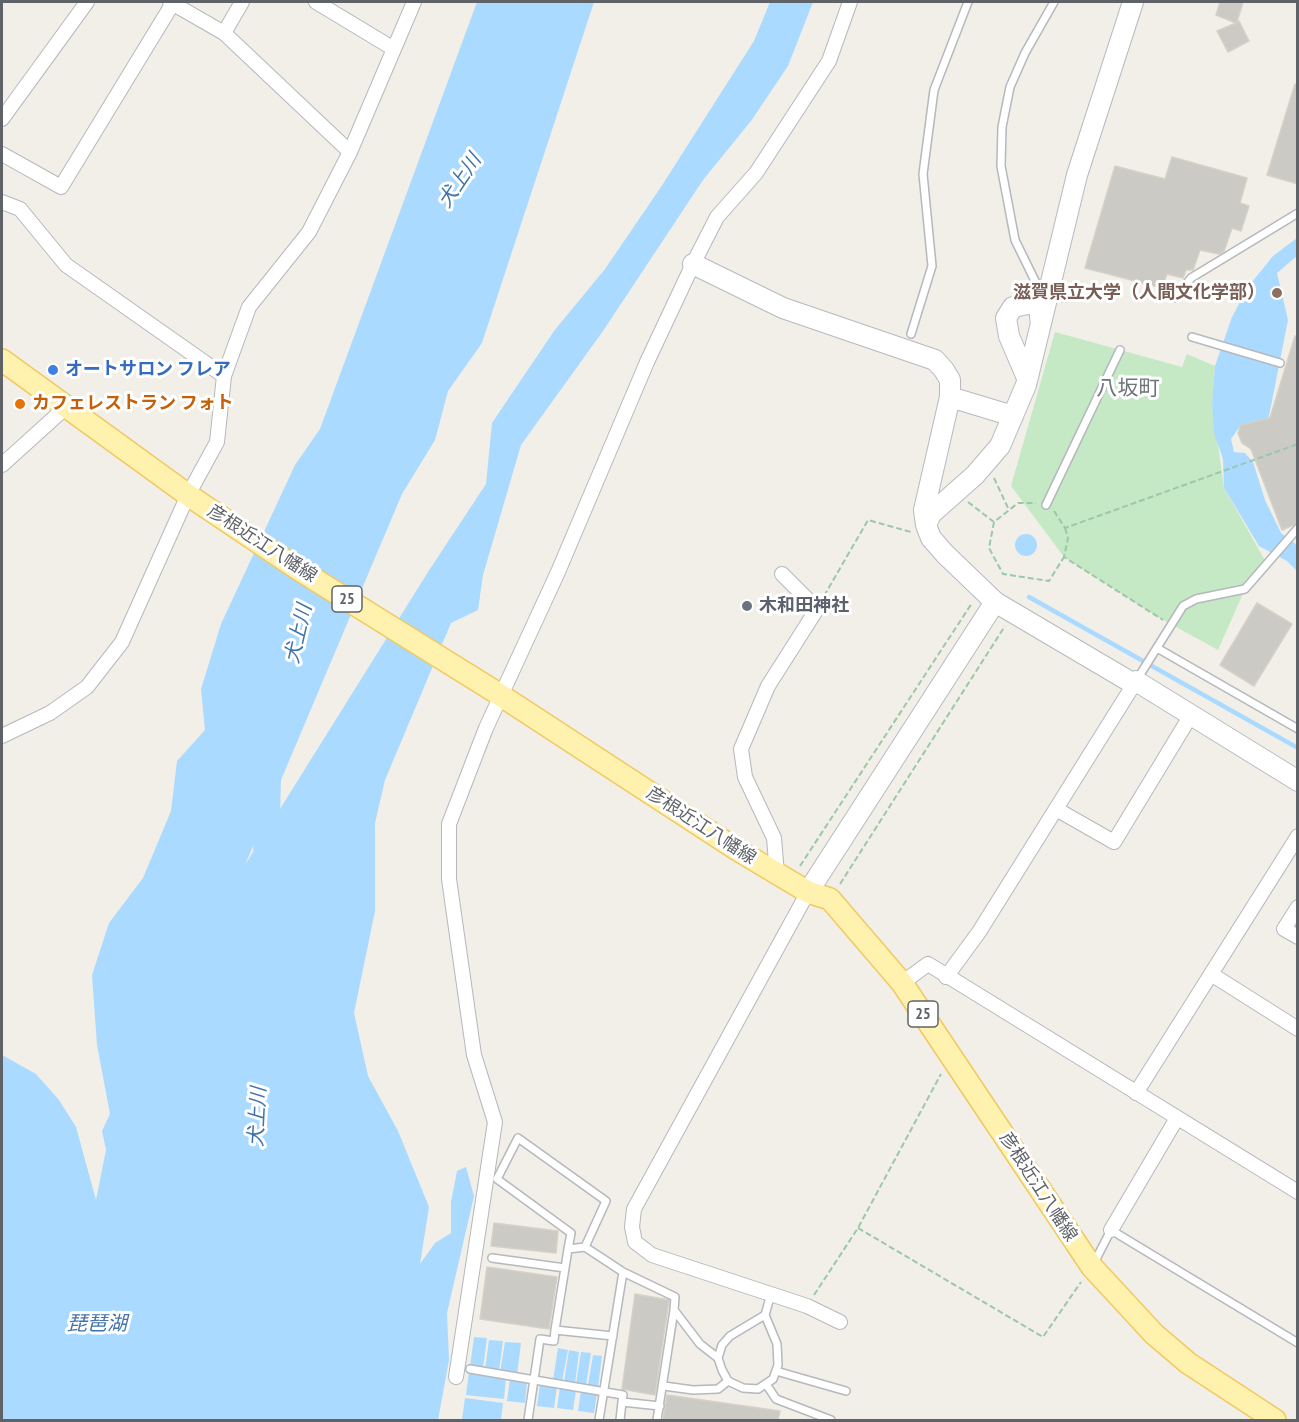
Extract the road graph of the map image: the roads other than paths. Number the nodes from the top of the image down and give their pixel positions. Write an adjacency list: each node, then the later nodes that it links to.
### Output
1 (87, 2): 12 (street)
2 (172, 2): 10 (street); 14 (street)
3 (242, 2): 10 (street)
4 (316, 2): 11 (street)
5 (414, 2): 11 (street)
6 (850, 2): 17 (street)
7 (968, 2): 21 (lane)
8 (1054, 2): 18 (lane)
9 (1133, 2): 18 (street)
10 (224, 33): 13 (street)
11 (394, 49): 13 (street)
12 (2, 119)
13 (350, 152): 26 (street)
14 (2, 154)
15 (2, 202): 26 (street)
16 (1298, 213): 19 (lane)
17 (693, 264): 28 (street); 40 (street)
18 (1056, 297): 20 (street)
19 (1175, 298)
20 (1041, 324): 27 (street); 27 (street)
21 (911, 334)
22 (1192, 337): 25 (lane)
23 (1120, 350): 33 (lane)
24 (2, 360): 29 (main road, 彦根近江八幡線 / 25)
25 (1280, 363)
26 (224, 376): 32 (street)
27 (1027, 378): 30 (street)
28 (950, 398): 30 (street); 35 (street)
29 (65, 408): 31 (street); 32 (main road, 彦根近江八幡線 / 25)
30 (1013, 416): 35 (street)
31 (3, 462)
32 (195, 500): 40 (main road, 彦根近江八幡線 / 25); 43 (street)
33 (1046, 505)
34 (1298, 528): 38 (lane)
35 (928, 531): 37 (street)
36 (782, 574): 47 (street)
37 (988, 595): 39 (street); 47 (street)
38 (1156, 648): 39 (lane); 42 (lane)
39 (1135, 682): 41 (street); 45 (street)
40 (498, 694): 47 (main road, 彦根近江八幡線 / 25); 74 (street)
41 (1191, 715): 44 (street); 45 (street)
42 (1298, 729)
43 (2, 736)
44 (1298, 781)
45 (1056, 809): 51 (street)
46 (1298, 836): 50 (street)
47 (792, 882): 52 (main road, 彦根近江八幡線 / 25); 64 (street)
48 (1298, 908): 49 (street)
49 (1298, 938)
50 (1211, 974): 53 (street); 54 (street)
51 (946, 977): 52 (street); 54 (street)
52 (902, 983): 61 (main road, 彦根近江八幡線 / 25)
53 (1298, 1029)
54 (1136, 1093): 55 (street)
55 (1177, 1118): 56 (street); 57 (street)
56 (1298, 1192)
57 (1111, 1230): 61 (lane); 70 (lane)
58 (585, 1247): 59 (lane); 59 (lane); 63 (lane)
59 (568, 1249): 62 (lane)
60 (492, 1258): 62 (lane)
61 (1092, 1267): 88 (main road, 彦根近江八幡線 / 25)
62 (566, 1268): 68 (lane)
63 (623, 1272): 65 (lane); 69 (lane)
64 (771, 1294): 66 (lane); 67 (street)
65 (674, 1310): 71 (lane); 78 (lane)
66 (765, 1315): 71 (lane); 73 (lane)
67 (840, 1322)
68 (555, 1330): 69 (lane); 75 (lane)
69 (613, 1336): 79 (lane)
70 (1298, 1342)
71 (718, 1358): 76 (lane)
72 (470, 1370): 75 (lane)
73 (776, 1371): 77 (lane); 80 (lane)
74 (456, 1377)
75 (534, 1380): 79 (lane); 83 (lane)
76 (728, 1381): 77 (lane); 78 (lane)
77 (766, 1384): 87 (lane)
78 (664, 1386): 82 (lane)
79 (603, 1391): 81 (lane); 84 (lane)
80 (846, 1391)
81 (622, 1402): 82 (lane); 85 (lane)
82 (660, 1406): 86 (lane)
83 (528, 1420)
84 (598, 1420)
85 (620, 1420)
86 (657, 1420)
87 (831, 1420)
88 (1275, 1420)

